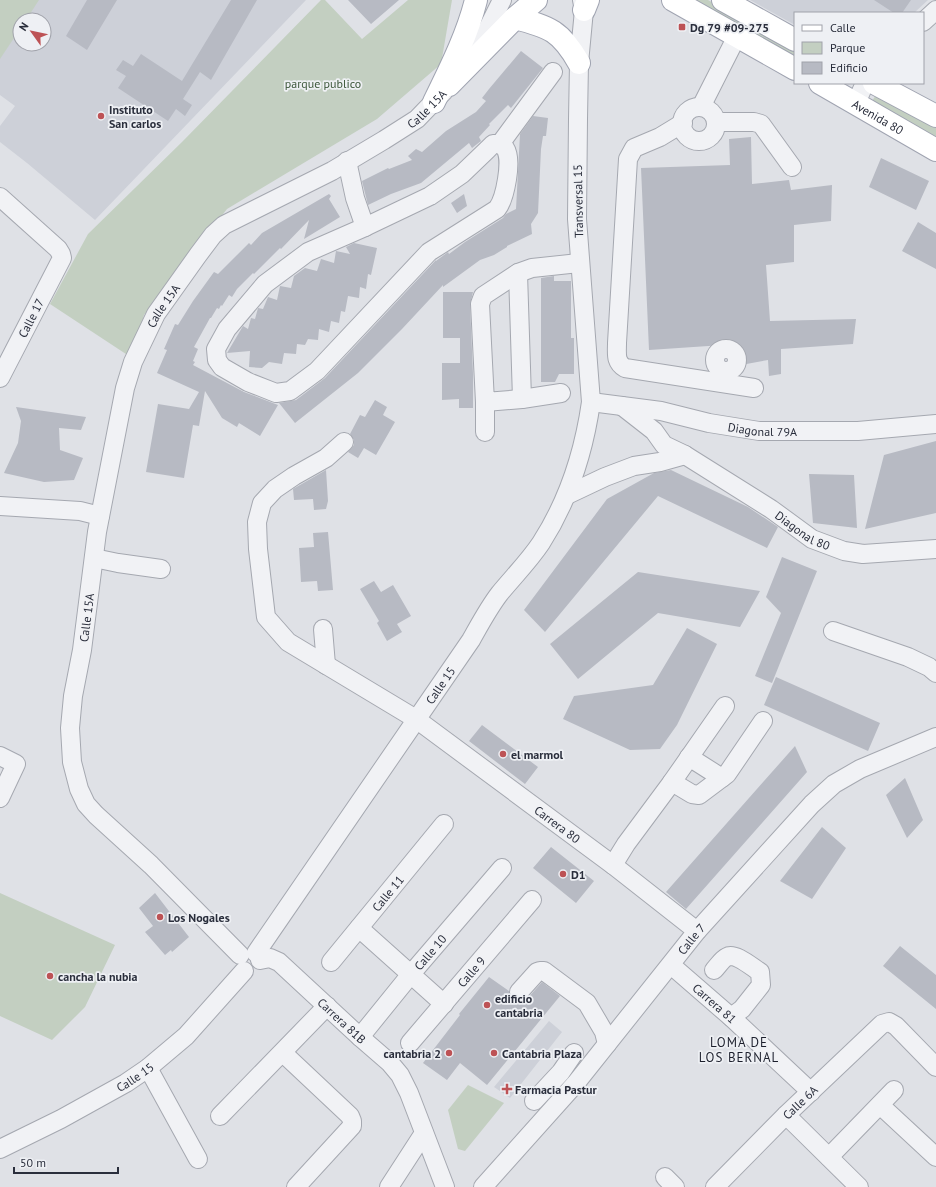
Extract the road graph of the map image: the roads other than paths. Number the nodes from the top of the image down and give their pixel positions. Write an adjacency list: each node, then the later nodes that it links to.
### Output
1 (476, 0): 19 (main road)
2 (502, 0): 18 (street, Calle 15A)
3 (536, 0): 8 (main road)
4 (673, 0): 10 (main road)
5 (723, 0): 11 (main road)
6 (585, 3): 12 (street, Transversal 15)
7 (936, 10): 9 (street)
8 (515, 18): 12 (main road); 18 (main road)
9 (924, 21)
10 (737, 36): 13 (main road); 21 (street)
11 (794, 39)
12 (579, 63): 31 (street, Transversal 15)
13 (794, 68)
14 (553, 72): 25 (street)
15 (822, 84): 20 (main road, Avenida 80)
16 (865, 84): 20 (street)
17 (876, 84): 22 (main road)
18 (449, 85): 19 (street, Calle 15A)
19 (434, 102): 27 (street, Calle 15A)
20 (856, 103): 26 (main road, Avenida 80)
21 (701, 107): 23 (street); 24 (street)
22 (936, 116)
23 (716, 122): 24 (street); 28 (street)
24 (683, 123): 34 (street)
25 (500, 144): 30 (street); 30 (street)
26 (936, 150)
27 (347, 161): 30 (street); 48 (street, Calle 15A)
28 (792, 167)
29 (1, 201): 33 (street, Calle 17)
30 (365, 227)
31 (579, 263): 32 (street); 38 (street, Transversal 15)
32 (518, 273): 36 (street); 37 (street)
33 (0, 378)
34 (754, 388)
35 (561, 393): 36 (street)
36 (522, 399): 37 (street)
37 (485, 402): 43 (street)
38 (591, 402): 39 (street, Diagonal 79A); 46 (street, Calle 15)
39 (622, 406): 40 (street, Diagonal 79A); 42 (street, Diagonal 80)
40 (661, 411): 41 (street, Diagonal 79A); 42 (street)
41 (936, 424)
42 (654, 431): 45 (street, Diagonal 80)
43 (485, 432)
44 (344, 442): 54 (street, Carrera 80)
45 (685, 455): 46 (street); 49 (street, Diagonal 80)
46 (567, 494): 57 (street, Calle 15)
47 (0, 506): 48 (street)
48 (100, 516): 50 (street, Calle 15A)
49 (936, 549)
50 (94, 558): 51 (street); 71 (street, Calle 15A)
51 (161, 569)
52 (323, 629): 54 (street)
53 (833, 631): 55 (street)
54 (326, 665): 57 (street, Carrera 80)
55 (936, 673)
56 (725, 706): 61 (street)
57 (416, 719): 66 (street, Carrera 80); 71 (street, Calle 15)
58 (762, 721): 62 (street)
59 (936, 737): 70 (street, Calle 7)
60 (0, 756): 64 (street)
61 (689, 757): 62 (street); 63 (street)
62 (722, 778): 63 (street)
63 (672, 782): 66 (street)
64 (0, 798)
65 (444, 824): 69 (street, Calle 11)
66 (613, 865): 70 (street, Carrera 80)
67 (502, 868): 75 (street, Calle 10)
68 (532, 900): 77 (street, Calle 9)
69 (359, 928): 72 (street, Calle 11); 75 (street)
70 (697, 931): 73 (street, Calle 7)
71 (250, 960): 78 (street, Carrera 81B); 86 (street, Calle 15)
72 (331, 962)
73 (671, 965): 79 (street, Carrera 81); 82 (street, Calle 7)
74 (714, 970): 79 (street)
75 (411, 974): 77 (street); 80 (street, Calle 10)
76 (519, 992): 82 (street)
77 (444, 1004): 81 (street, Calle 9)
78 (327, 1006): 80 (street, Carrera 81B); 83 (street)
79 (731, 1018): 90 (street, Carrera 81)
80 (360, 1037): 95 (street, Carrera 81B)
81 (410, 1043)
82 (607, 1044): 88 (street, Calle 7)
83 (283, 1052): 94 (street); 100 (street)
84 (574, 1053): 87 (street)
85 (936, 1067): 90 (street, Calle 6A)
86 (148, 1068): 96 (street, Calle 15); 99 (street)
87 (561, 1072): 88 (street); 91 (street)
88 (576, 1083): 103 (street, Calle 7)
89 (894, 1090): 92 (street)
90 (811, 1092): 93 (street, Calle 6A)
91 (534, 1101)
92 (880, 1104): 97 (street); 98 (street)
93 (786, 1115): 97 (street); 104 (street, Calle 6A)
94 (220, 1116)
95 (424, 1133): 101 (street); 102 (street, Carrera 81B)
96 (0, 1149)
97 (829, 1157): 105 (street)
98 (936, 1157)
99 (198, 1159)
100 (296, 1187)
101 (389, 1187)
102 (445, 1187)
103 (483, 1187)
104 (715, 1187)
105 (859, 1187)

